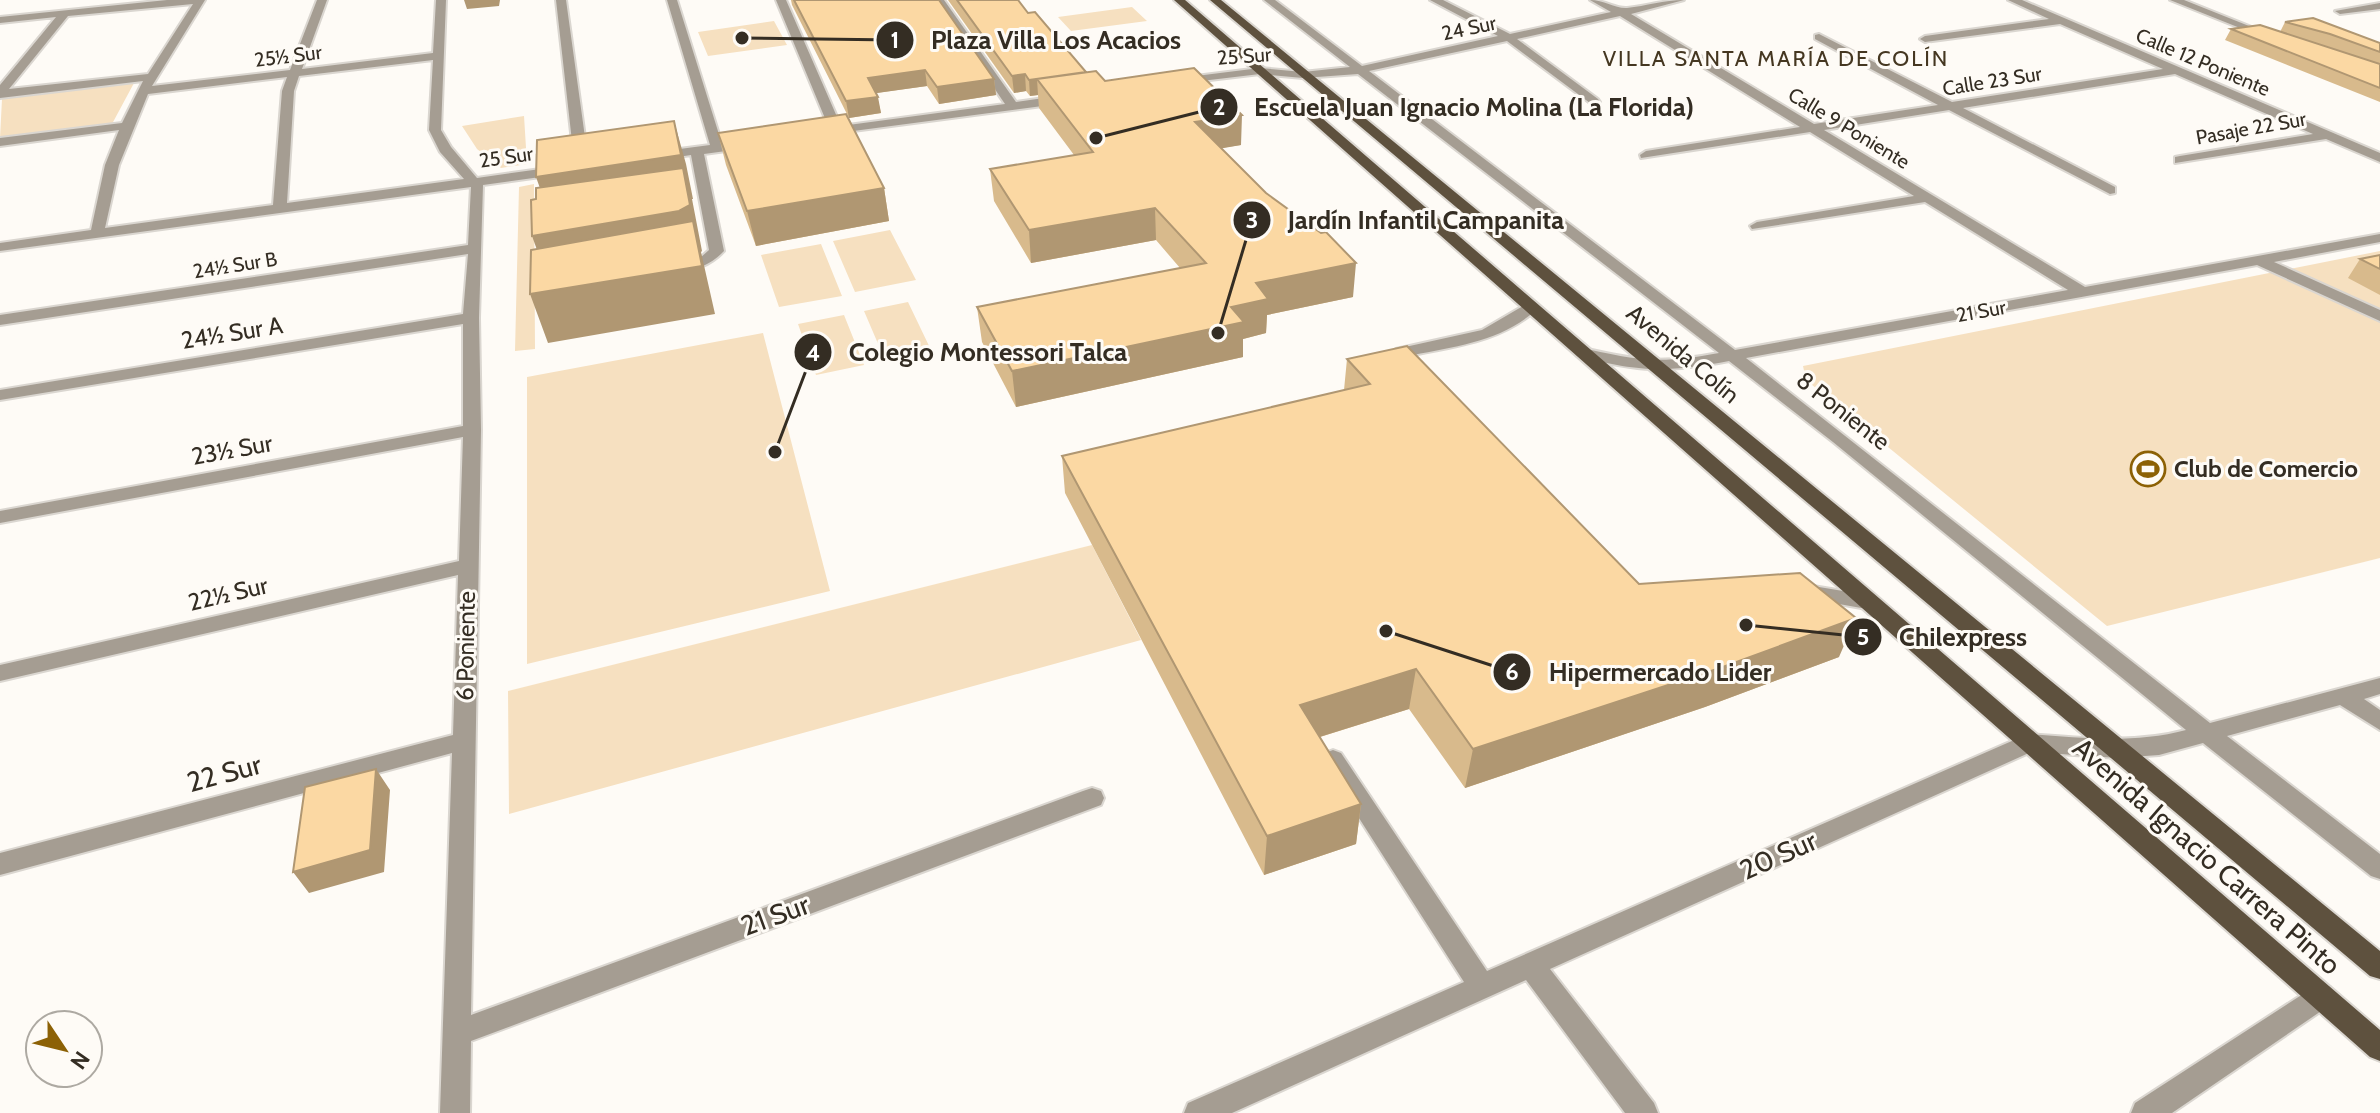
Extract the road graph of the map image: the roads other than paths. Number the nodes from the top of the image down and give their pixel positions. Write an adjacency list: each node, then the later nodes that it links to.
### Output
1 (105, 0): 18 (street)
2 (199, 0): 20 (street); 34 (street)
3 (322, 0): 32 (street)
4 (441, 0): 28 (street)
5 (561, 0): 55 (street, 25 Sur)
6 (672, 0): 49 (street)
7 (781, 0): 44 (street)
8 (939, 0): 41 (street)
9 (1179, 0): 31 (main road)
10 (1215, 0): 33 (main road, Avenida Colín)
11 (1269, 0): 29 (street, 8 Poniente)
12 (1435, 0): 24 (street)
13 (1595, 0): 21 (street, Calle 9 Poniente)
14 (1679, 0): 21 (street, 24 Sur)
15 (2013, 0): 23 (street, Calle 12 Poniente)
16 (2175, 0): 27 (street)
17 (2380, 6): 19 (street)
18 (0, 10)
19 (2340, 11)
20 (65, 13): 22 (street); 37 (street)
21 (1622, 13): 24 (street, 24 Sur); 43 (street, Calle 9 Poniente)
22 (0, 20)
23 (2061, 21): 26 (street); 30 (street, Calle 12 Poniente)
24 (1508, 37): 29 (street, 24 Sur); 39 (street)
25 (1819, 37): 40 (street)
26 (1925, 39)
27 (2285, 42)
28 (437, 56): 32 (street, 25½ Sur); 55 (street)
29 (1360, 70): 33 (street, 24 Sur); 73 (street, 8 Poniente)
30 (2177, 70): 40 (street, Calle 23 Sur); 46 (street, Calle 12 Poniente)
31 (1260, 71): 33 (street, 25 Sur); 35 (street, 25 Sur); 68 (main road)
32 (292, 73): 36 (street, 25½ Sur); 58 (street)
33 (1303, 75): 74 (main road, Avenida Colín)
34 (150, 77): 36 (street); 37 (street)
35 (1163, 85)
36 (142, 91): 42 (street)
37 (0, 94)
38 (1073, 98): 41 (street)
39 (1594, 102)
40 (1949, 105): 43 (street, Calle 23 Sur); 56 (street)
41 (1013, 106): 44 (street)
42 (124, 126): 47 (street); 60 (street)
43 (1813, 129): 51 (street, Calle 23 Sur); 57 (street, Calle 9 Poniente)
44 (837, 131): 45 (street)
45 (807, 135)
46 (2328, 135): 52 (street, Calle 12 Poniente); 54 (street, Pasaje 22 Sur)
47 (0, 142)
48 (762, 142): 49 (street)
49 (717, 148): 50 (street)
50 (697, 151): 53 (street); 66 (street)
51 (1646, 155)
52 (2380, 158)
53 (640, 159)
54 (2180, 160)
55 (475, 181): 58 (street, 25 Sur); 63 (street, 6 Poniente)
56 (2110, 190)
57 (1926, 198): 59 (street); 67 (street, Calle 9 Poniente)
58 (280, 208): 60 (street, 25 Sur)
59 (1757, 226)
60 (98, 234): 62 (street, 25 Sur)
61 (2372, 240): 64 (street); 65 (street, 21 Sur)
62 (0, 247)
63 (476, 248): 70 (street, 6 Poniente); 71 (street, 24½ Sur B)
64 (2380, 248)
65 (2258, 260): 67 (street, 21 Sur); 69 (street)
66 (668, 269)
67 (2082, 292): 73 (street, 21 Sur)
68 (1530, 307): 72 (main road); 75 (street)
69 (2380, 316)
70 (471, 318): 76 (street, 24½ Sur A); 77 (street, 6 Poniente)
71 (0, 320)
72 (1583, 353): 74 (street, 21 Sur); 81 (main road)
73 (1732, 356): 74 (street, 21 Sur); 86 (street, 8 Poniente)
74 (1659, 368): 90 (main road, Avenida Colín)
75 (1424, 375)
76 (0, 395)
77 (472, 430): 78 (street, 23½ Sur); 79 (street, 6 Poniente)
78 (0, 517)
79 (467, 566): 82 (street, 22½ Sur); 87 (street, 6 Poniente)
80 (1788, 589): 81 (street)
81 (1867, 602): 88 (main road)
82 (0, 673)
83 (2380, 686): 84 (street, 20 Sur)
84 (2343, 696): 85 (street); 86 (street, 20 Sur)
85 (2380, 721)
86 (2205, 733): 90 (street, 20 Sur); 93 (street, 8 Poniente)
87 (464, 741): 92 (street, 22 Sur); 98 (street, 6 Poniente)
88 (2029, 743): 90 (street, 20 Sur); 94 (street, 20 Sur); 97 (main road, Avenida Ignacio Carrera Pinto)
89 (1326, 749): 96 (street)
90 (2117, 749): 95 (main road, Avenida Ignacio Carrera Pinto)
91 (1092, 798): 98 (street, 21 Sur)
92 (0, 864)
93 (2380, 868)
94 (1532, 967): 96 (street, 20 Sur); 102 (street)
95 (2380, 967)
96 (1483, 988): 101 (street, 20 Sur)
97 (2320, 996): 99 (main road, Avenida Ignacio Carrera Pinto); 103 (street)
98 (457, 1033): 100 (street, 6 Poniente)
99 (2380, 1048)
100 (455, 1113)
101 (1199, 1113)
102 (1643, 1113)
103 (2146, 1113)

